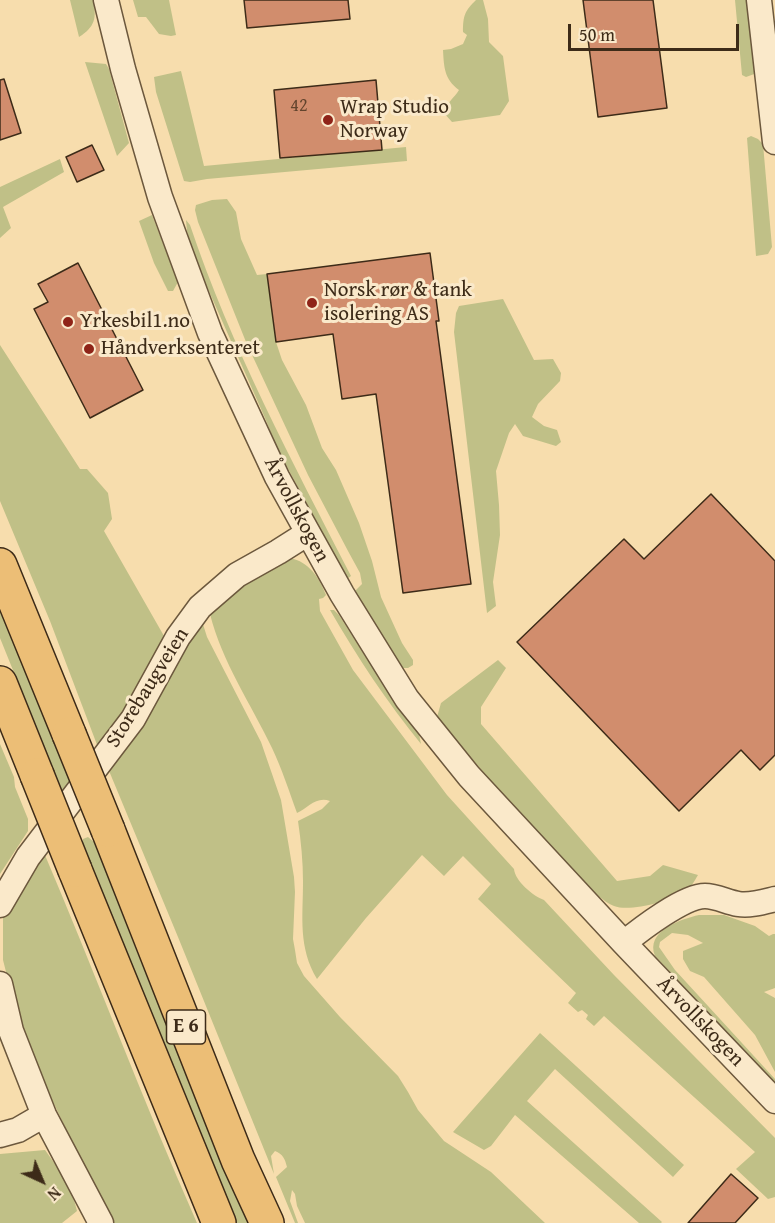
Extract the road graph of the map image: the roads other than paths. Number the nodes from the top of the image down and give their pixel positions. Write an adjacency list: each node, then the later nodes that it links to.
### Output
1 (106, 0): 4 (street, Årvollskogen)
2 (759, 0): 3 (street)
3 (775, 142)
4 (308, 533): 8 (street, Storebaugveien); 9 (street, Årvollskogen)
5 (0, 565): 16 (highway, E 6, bridge)
6 (0, 683): 15 (highway, E 6, bridge)
7 (775, 899): 9 (street)
8 (0, 905)
9 (624, 944): 11 (street, Årvollskogen)
10 (0, 984): 12 (street)
11 (775, 1101)
12 (44, 1115): 13 (street); 14 (street)
13 (0, 1134)
14 (101, 1223)
15 (219, 1223)
16 (267, 1223)

